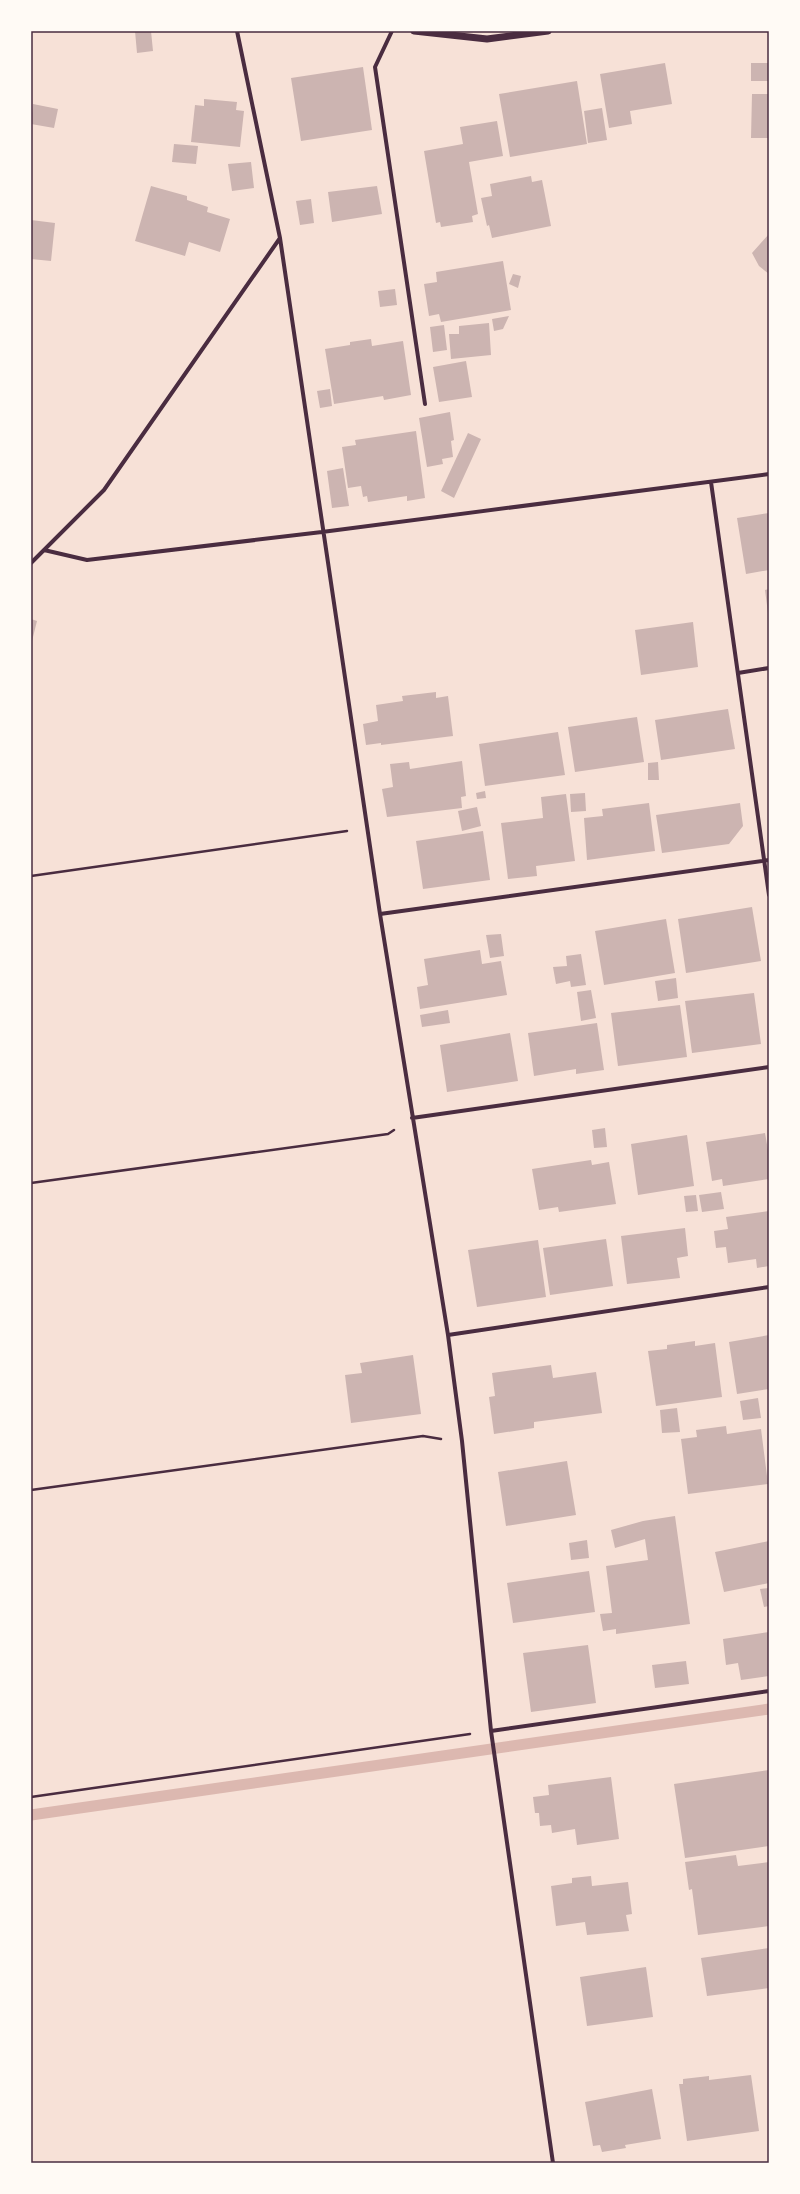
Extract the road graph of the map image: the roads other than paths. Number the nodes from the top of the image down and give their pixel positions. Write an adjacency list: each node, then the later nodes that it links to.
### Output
1 (237, 31): 5 (street)
2 (392, 31): 6 (street)
3 (414, 31): 4 (street)
4 (548, 31)
5 (280, 238): 9 (street); 10 (street)
6 (425, 404)
7 (769, 474): 8 (street)
8 (711, 482): 9 (street); 13 (street)
9 (322, 532): 10 (street); 16 (street)
10 (44, 550): 11 (street)
11 (31, 563)
12 (769, 668): 13 (street)
13 (738, 673): 14 (street)
14 (767, 860): 15 (street); 16 (street)
15 (769, 895)
16 (380, 914): 18 (street)
17 (769, 1067): 18 (street)
18 (412, 1118): 20 (street)
19 (769, 1287): 20 (street)
20 (448, 1335): 22 (street)
21 (769, 1691): 22 (street)
22 (490, 1731): 23 (street)
23 (553, 2163)

